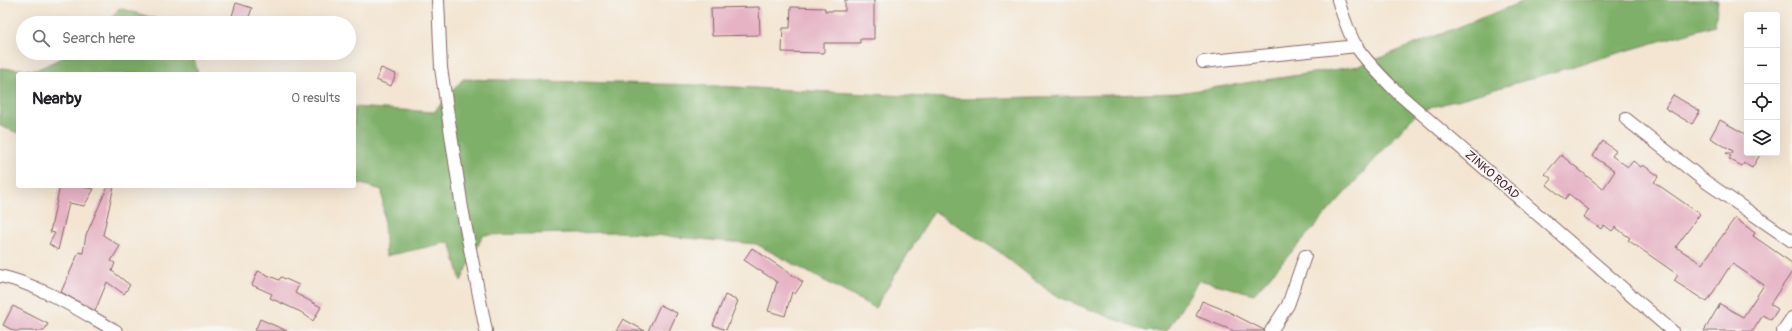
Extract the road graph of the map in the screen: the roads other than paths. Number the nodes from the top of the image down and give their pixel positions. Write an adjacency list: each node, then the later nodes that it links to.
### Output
1 (438, 0): 11 (street)
2 (1338, 0): 3 (street, ZINKO ROAD)
3 (1357, 46): 4 (street); 13 (street, ZINKO ROAD)
4 (1202, 62)
5 (1626, 119): 6 (street)
6 (1792, 241)
7 (1305, 256): 12 (street)
8 (0, 276): 10 (street)
9 (1792, 318): 14 (street)
10 (116, 331)
11 (486, 331)
12 (1271, 331)
13 (1672, 331)
14 (1784, 331)

